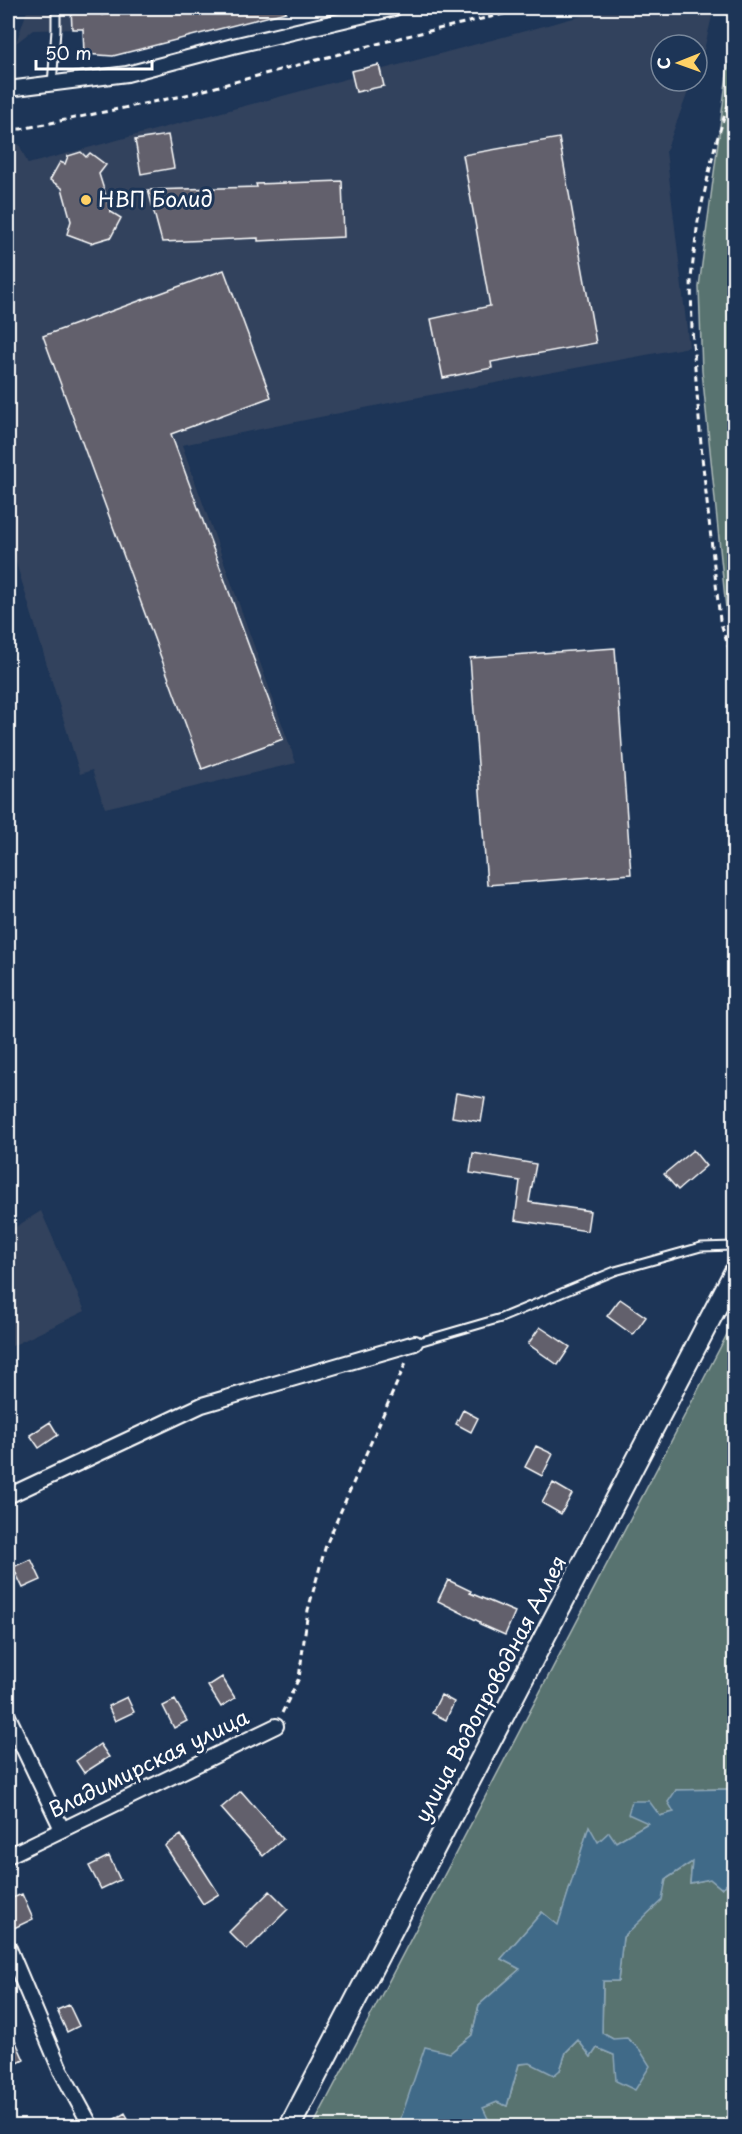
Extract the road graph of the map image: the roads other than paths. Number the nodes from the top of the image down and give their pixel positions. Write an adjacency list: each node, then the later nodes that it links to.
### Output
1 (56, 8): 3 (lane)
2 (395, 8): 3 (street)
3 (52, 85): 4 (street)
4 (8, 89)
5 (735, 1246): 7 (lane)
6 (735, 1273): 15 (street, улица Водопроводная Аллея)
7 (415, 1343): 8 (street)
8 (8, 1496)
9 (8, 1716): 11 (street)
10 (276, 1726): 11 (street, Владимирская улица)
11 (62, 1829): 12 (street, Владимирская улица)
12 (8, 1856)
13 (8, 1946): 14 (street)
14 (91, 2127)
15 (290, 2127)

